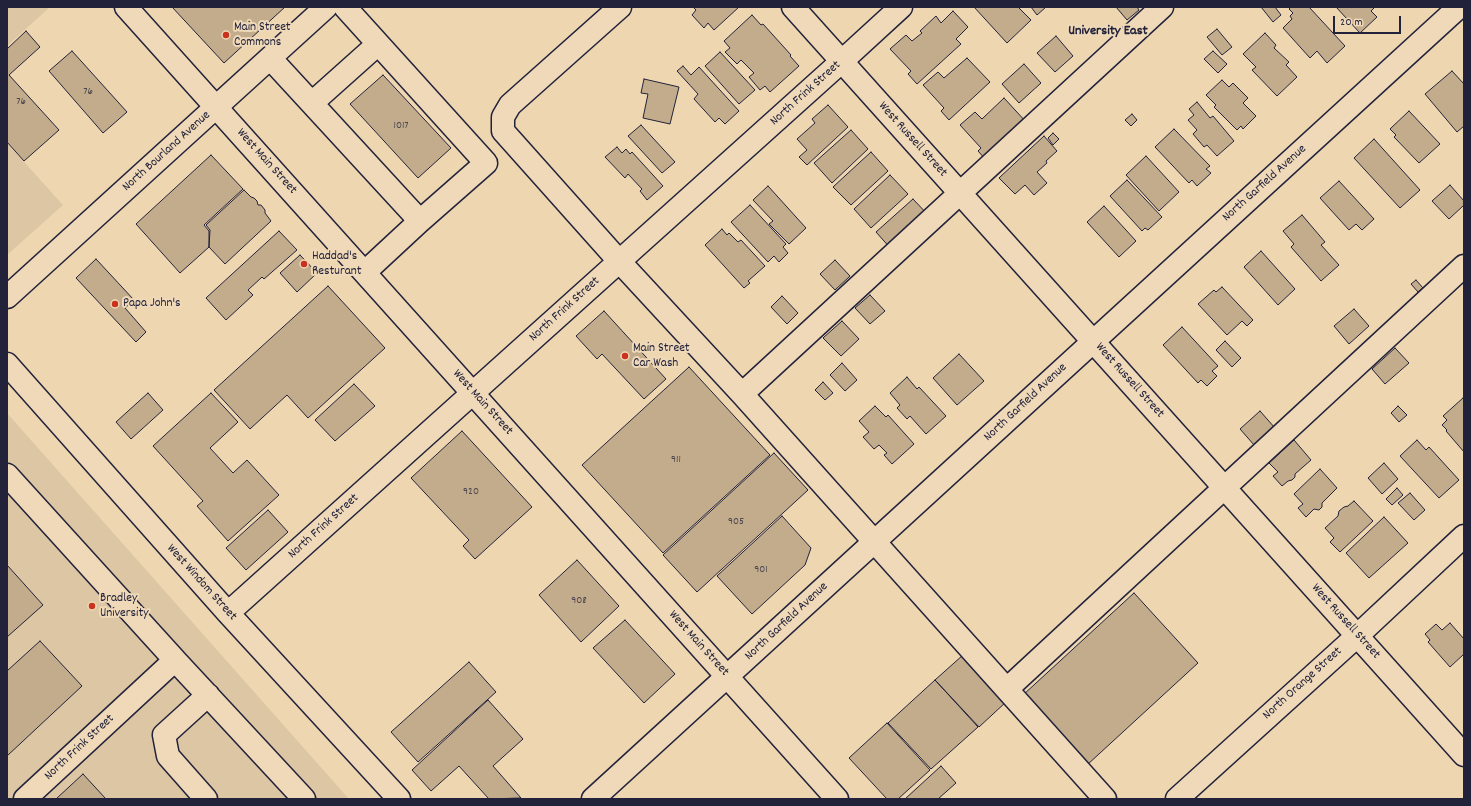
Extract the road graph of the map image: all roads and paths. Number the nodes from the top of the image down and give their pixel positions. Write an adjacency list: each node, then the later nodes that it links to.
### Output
1 (126, 7): 13 (street, West Main Street)
2 (326, 7): 10 (street, North Bourland Avenue)
3 (345, 7): 9 (street)
4 (620, 7): 16 (street)
5 (793, 7): 11 (street, West Russell Street)
6 (901, 7): 11 (street, North Frink Street)
7 (1162, 7): 14 (street)
8 (1459, 7): 20 (street, North Garfield Avenue)
9 (378, 44): 12 (street); 15 (street)
10 (270, 58): 12 (street); 13 (street, North Bourland Avenue)
11 (841, 62): 14 (street, West Russell Street); 16 (street, North Frink Street)
12 (312, 103): 15 (street)
13 (217, 107): 18 (street, West Main Street); 19 (street, North Bourland Avenue)
14 (960, 194): 20 (street, West Russell Street); 23 (street)
15 (420, 221): 18 (street)
16 (619, 261): 22 (street, North Frink Street); 23 (street)
17 (1464, 266): 25 (street)
18 (365, 272): 22 (street, West Main Street)
19 (7, 297)
20 (1093, 341): 25 (street, West Russell Street); 27 (street, North Garfield Avenue)
21 (7, 364): 28 (street, West Windom Street)
22 (473, 393): 28 (street, North Frink Street); 31 (street, West Main Street)
23 (742, 394): 27 (street)
24 (7, 475): 30 (street)
25 (1224, 488): 29 (street, West Russell Street); 32 (street)
26 (1464, 536): 29 (street, North Orange Street)
27 (874, 542): 31 (street, North Garfield Avenue); 32 (street)
28 (228, 613): 38 (street, West Windom Street)
29 (1357, 636): 34 (street, West Russell Street); 42 (street, North Orange Street)
30 (175, 660): 33 (street); 35 (street, North Frink Street)
31 (727, 677): 39 (street, North Garfield Avenue); 40 (street, West Main Street)
32 (1007, 689): 41 (street)
33 (208, 695): 36 (street); 37 (street)
34 (1464, 755)
35 (25, 799)
36 (206, 799)
37 (304, 799)
38 (399, 799)
39 (593, 799)
40 (837, 799)
41 (1105, 799)
42 (1177, 799)

